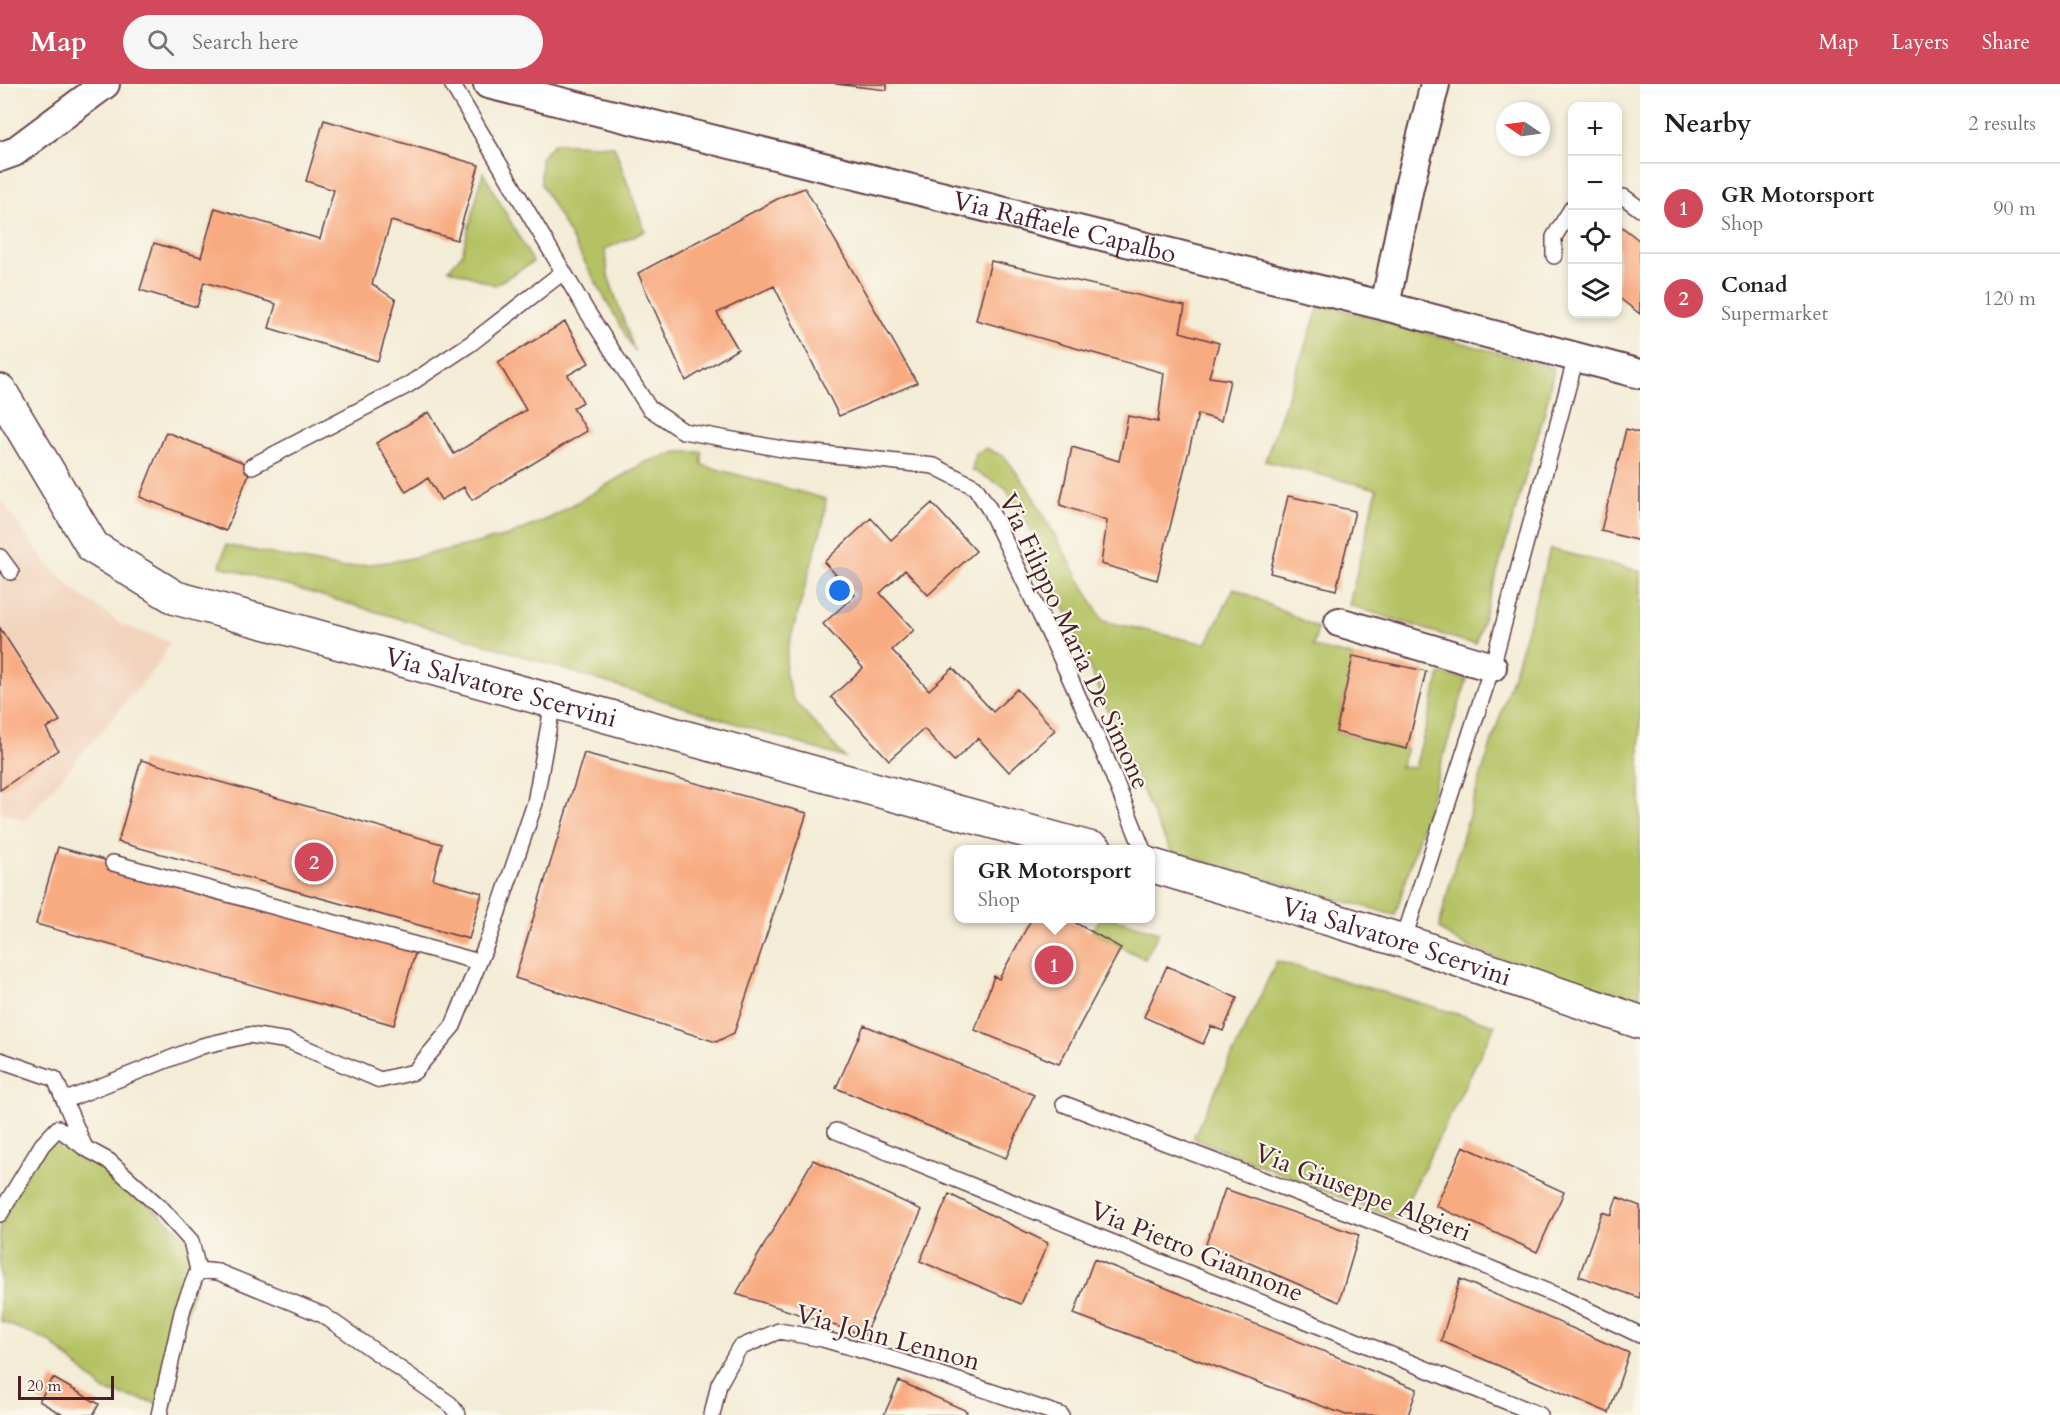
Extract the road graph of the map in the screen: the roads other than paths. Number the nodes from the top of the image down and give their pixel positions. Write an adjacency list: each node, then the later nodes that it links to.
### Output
1 (105, 84): 5 (street)
2 (452, 84): 11 (lane, Via Filippo Maria De Simone)
3 (488, 84): 12 (street, Via Raffaele Capalbo)
4 (1435, 84): 12 (street)
5 (7, 154): 6 (street)
6 (0, 176)
7 (1622, 197): 8 (lane)
8 (1640, 208)
9 (1571, 210): 10 (lane)
10 (1554, 256)
11 (563, 272): 16 (lane); 23 (lane, Via Filippo Maria De Simone)
12 (1385, 306): 13 (street, Via Raffaele Capalbo)
13 (1576, 357): 14 (street, Via Raffaele Capalbo); 20 (lane)
14 (1640, 374)
15 (0, 391): 21 (main road, Via Salvatore Scervini)
16 (252, 466)
17 (0, 557): 18 (lane)
18 (11, 572)
19 (1340, 622): 20 (street)
20 (1492, 667): 26 (lane)
21 (553, 702): 22 (main road, Via Salvatore Scervini); 27 (lane)
22 (1081, 845)
23 (1141, 845)
24 (113, 863): 27 (lane)
25 (1155, 867): 26 (main road, Via Salvatore Scervini)
26 (1403, 941): 28 (main road, Via Salvatore Scervini)
27 (478, 962): 30 (lane)
28 (1640, 1022)
29 (0, 1060): 30 (lane)
30 (66, 1100): 33 (lane)
31 (1064, 1104): 36 (lane, Via Giuseppe Algieri)
32 (836, 1131): 41 (lane, Via Pietro Giannone)
33 (84, 1148): 34 (lane); 35 (lane)
34 (0, 1214)
35 (198, 1270): 37 (lane); 38 (lane)
36 (1640, 1335)
37 (159, 1415)
38 (458, 1415)
39 (712, 1415): 40 (lane, Via John Lennon)
40 (1061, 1415)
41 (1540, 1415)

